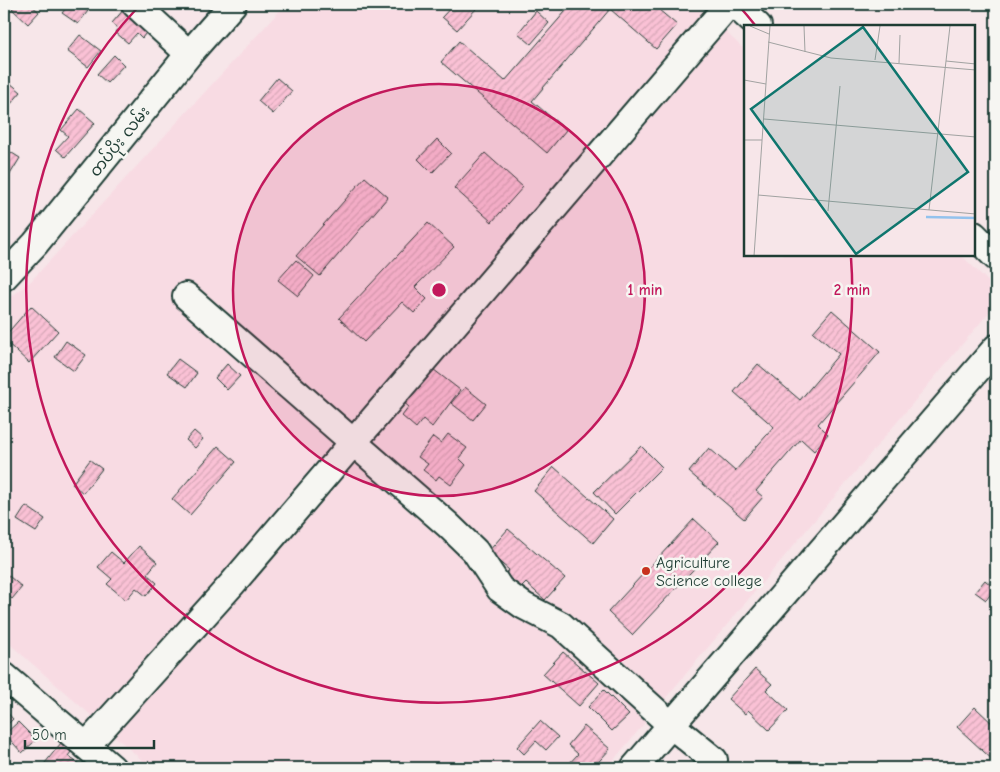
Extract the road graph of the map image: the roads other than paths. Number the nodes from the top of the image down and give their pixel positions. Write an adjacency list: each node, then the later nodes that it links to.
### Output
1 (135, 4): 6 (street)
2 (233, 4): 6 (street, တပ်ပိုး လမ်း)
3 (729, 4): 12 (street)
4 (734, 4): 5 (street)
5 (757, 25)
6 (189, 54): 9 (street, တပ်ပိုး လမ်း)
7 (975, 236): 8 (street)
8 (996, 257)
9 (4, 276)
10 (186, 296): 12 (street)
11 (996, 348): 14 (street)
12 (354, 442): 14 (street); 15 (street)
13 (4, 676): 15 (street)
14 (671, 724): 16 (street); 18 (street)
15 (86, 746): 17 (street)
16 (714, 760)
17 (112, 768)
18 (634, 768)

